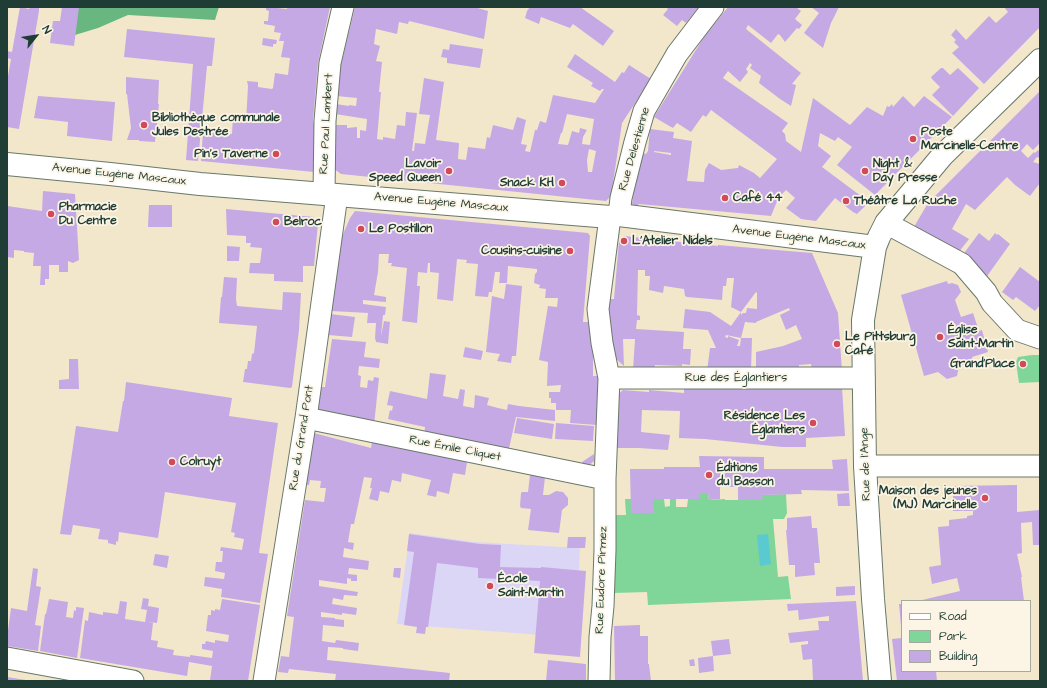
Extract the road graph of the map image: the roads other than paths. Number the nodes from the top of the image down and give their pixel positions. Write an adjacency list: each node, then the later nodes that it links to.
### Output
1 (342, 7): 5 (street, Rue Paul Lambert)
2 (713, 7): 6 (street, Rue Delestienne)
3 (1040, 60): 7 (main road, Rue de l'Ange)
4 (7, 164): 5 (main road, Avenue Eugène Mascaux)
5 (330, 195): 6 (main road, Avenue Eugène Mascaux); 12 (street, Rue du Grand Pont)
6 (615, 216): 8 (main road, Avenue Eugène Mascaux); 10 (street, Rue Delestienne)
7 (886, 223): 8 (main road, Rue de l'Ange); 9 (street)
8 (875, 248): 11 (main road, Rue de l'Ange)
9 (1040, 338)
10 (609, 378): 11 (street, Rue des Églantiers); 15 (street, Rue Eudore Pirmez)
11 (864, 378): 13 (main road, Rue de l'Ange)
12 (306, 418): 15 (street, Rue Émile Cliquet); 18 (street, Rue du Grand Pont)
13 (865, 466): 14 (street); 20 (main road, Rue de l'Ange)
14 (1040, 466)
15 (605, 479): 19 (street, Rue Eudore Pirmez)
16 (7, 658): 17 (street)
17 (133, 681)
18 (264, 681)
19 (599, 681)
20 (880, 681)

